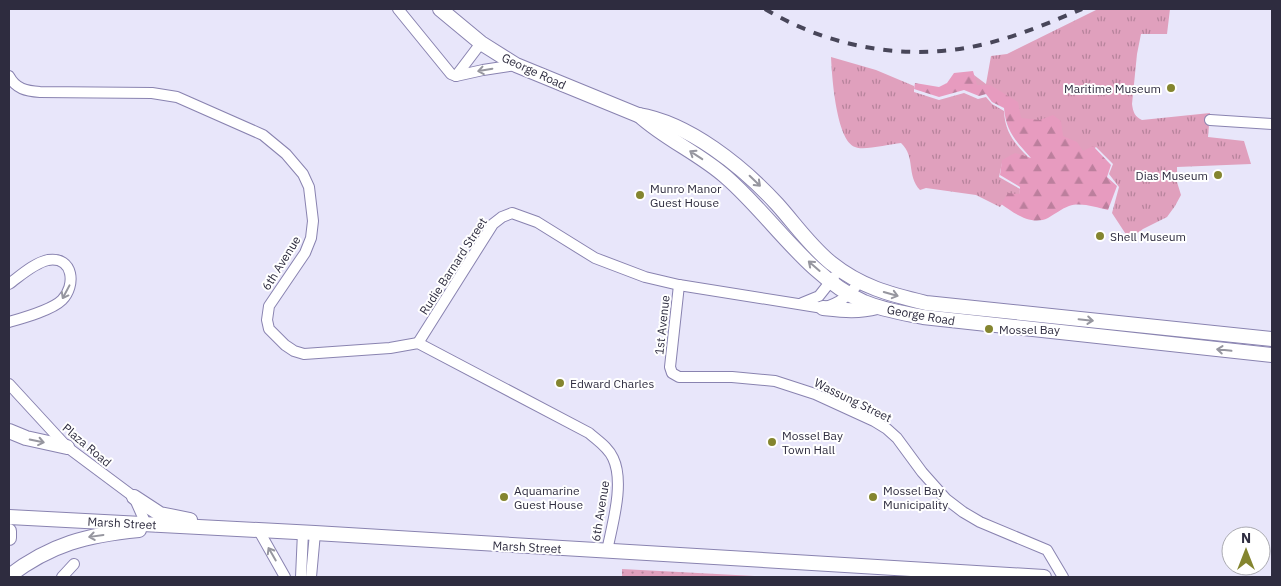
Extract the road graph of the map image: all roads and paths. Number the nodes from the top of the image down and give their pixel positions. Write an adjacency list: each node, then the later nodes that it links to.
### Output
1 (398, 9): 6 (street)
2 (440, 9): 3 (street, George Road)
3 (481, 44): 4 (street, George Road); 6 (street)
4 (516, 65): 6 (street, one-way to 6); 7 (street, George Road)
5 (9, 76): 21 (street, 6th Avenue)
6 (456, 76)
7 (638, 115): 10 (street, George Road, one-way to 10); 11 (street, George Road, one-way to 7)
8 (1210, 120): 9 (street)
9 (1272, 124)
10 (840, 269): 11 (street); 12 (street, George Road)
11 (831, 281): 15 (street, George Road); 16 (street)
12 (859, 282): 15 (street); 20 (street, George Road, one-way to 20)
13 (9, 284): 19 (street, one-way to 19)
14 (679, 285): 16 (street, Rudie Barnard Street); 21 (street, Rudie Barnard Street); 23 (street, 1st Avenue)
15 (850, 294): 17 (street, George Road); 18 (street)
16 (799, 304): 18 (street, Rudie Barnard Street)
17 (876, 307): 18 (street); 22 (street, George Road, one-way to 17)
18 (823, 308)
19 (9, 322)
20 (1272, 339)
21 (418, 342): 36 (street, 6th Avenue)
22 (1272, 355)
23 (670, 367): 44 (street, Wassung Street)
24 (9, 384): 26 (street, Plaza Road)
25 (9, 431): 26 (street, one-way to 26)
26 (67, 447): 27 (street, Plaza Road)
27 (134, 497): 29 (street, Plaza Road); 31 (street)
28 (9, 517): 29 (street, Marsh Street)
29 (146, 524): 30 (street, Marsh Street)
30 (180, 527): 31 (street, Marsh Street); 38 (street, one-way to 38)
31 (232, 530): 32 (street, Marsh Street)
32 (259, 530): 34 (street, Marsh Street); 40 (street, one-way to 32)
33 (9, 531): 35 (street)
34 (309, 533): 36 (street, Marsh Street); 41 (street); 42 (street)
35 (9, 538)
36 (606, 551): 43 (street, Marsh Street)
37 (74, 564): 39 (street)
38 (9, 576)
39 (62, 577)
40 (285, 577)
41 (301, 577)
42 (311, 577)
43 (1044, 577)
44 (1063, 577)

